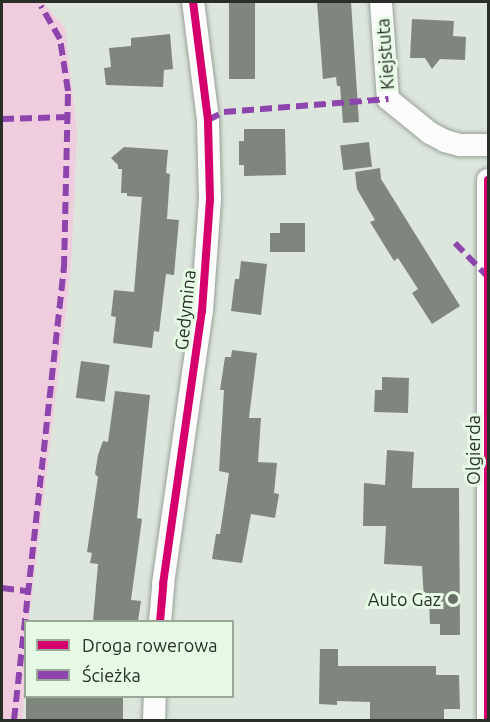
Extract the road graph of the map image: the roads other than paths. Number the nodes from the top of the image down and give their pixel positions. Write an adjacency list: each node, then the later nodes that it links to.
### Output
1 (193, 2): 5 (street, Gedymina)
2 (381, 2): 3 (street, Kiejstuta)
3 (489, 145)
4 (489, 180): 8 (street, Olgierda)
5 (160, 620)
6 (155, 698): 7 (street)
7 (154, 720)
8 (488, 720)

